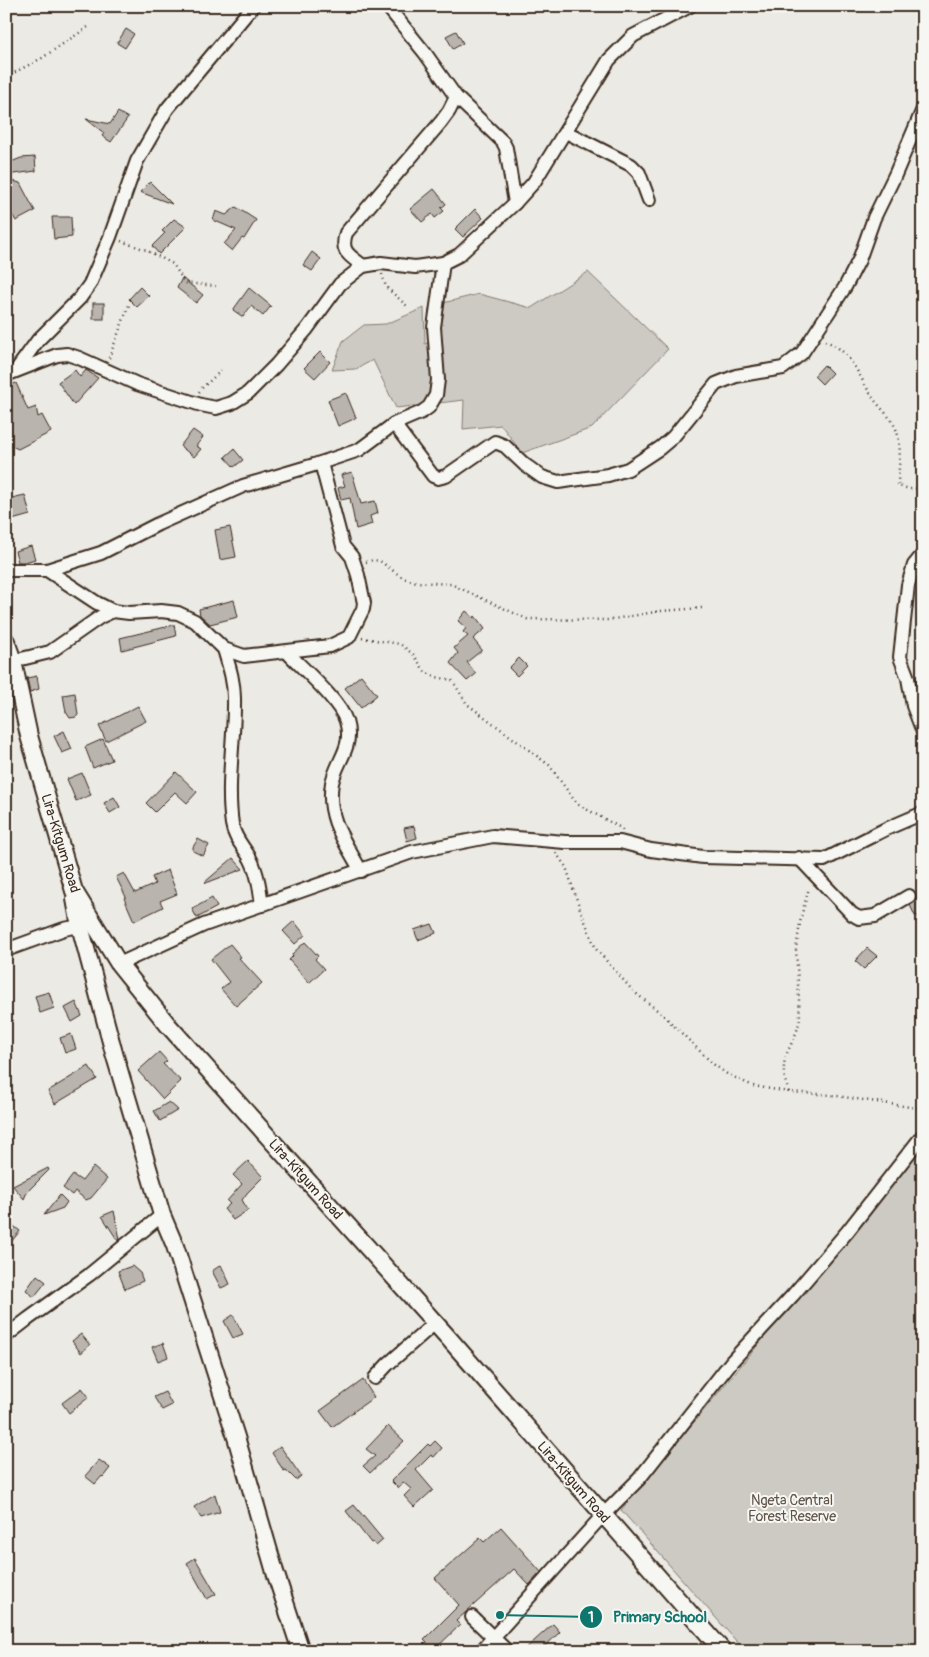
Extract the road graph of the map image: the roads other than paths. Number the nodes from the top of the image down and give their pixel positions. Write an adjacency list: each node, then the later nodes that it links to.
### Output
1 (253, 6): 11 (street)
2 (387, 6): 4 (street)
3 (690, 6): 6 (street)
4 (456, 97): 8 (street); 10 (street)
5 (923, 109): 12 (street)
6 (566, 132): 7 (street); 8 (street)
7 (649, 200)
8 (515, 203): 9 (street)
9 (443, 263): 10 (street); 12 (street)
10 (363, 266): 11 (street)
11 (12, 372)
12 (394, 424): 13 (street)
13 (320, 463): 16 (street); 20 (street)
14 (923, 554): 22 (street)
15 (6, 570): 16 (street)
16 (47, 570): 17 (street)
17 (113, 612): 19 (street); 21 (street)
18 (6, 642): 21 (main road, Lira-Kitgum Road)
19 (224, 649): 20 (street); 28 (street)
20 (287, 652): 25 (street)
21 (12, 661): 26 (main road, Lira-Kitgum Road)
22 (923, 732)
23 (922, 812): 24 (street)
24 (798, 858): 25 (street); 27 (street)
25 (361, 871): 28 (street)
26 (74, 891): 29 (main road); 31 (main road, Lira-Kitgum Road)
27 (909, 896)
28 (262, 905): 31 (street)
29 (80, 926): 30 (street); 33 (main road)
30 (6, 950)
31 (120, 964): 34 (main road, Lira-Kitgum Road)
32 (923, 1135): 37 (street)
33 (162, 1215): 35 (street); 40 (main road)
34 (435, 1324): 36 (street); 37 (main road, Lira-Kitgum Road)
35 (6, 1336)
36 (375, 1378)
37 (603, 1515): 39 (street); 43 (main road, Lira-Kitgum Road)
38 (472, 1617): 39 (street)
39 (493, 1637): 41 (street); 42 (street)
40 (301, 1651)
41 (481, 1651)
42 (508, 1651)
43 (723, 1651)

